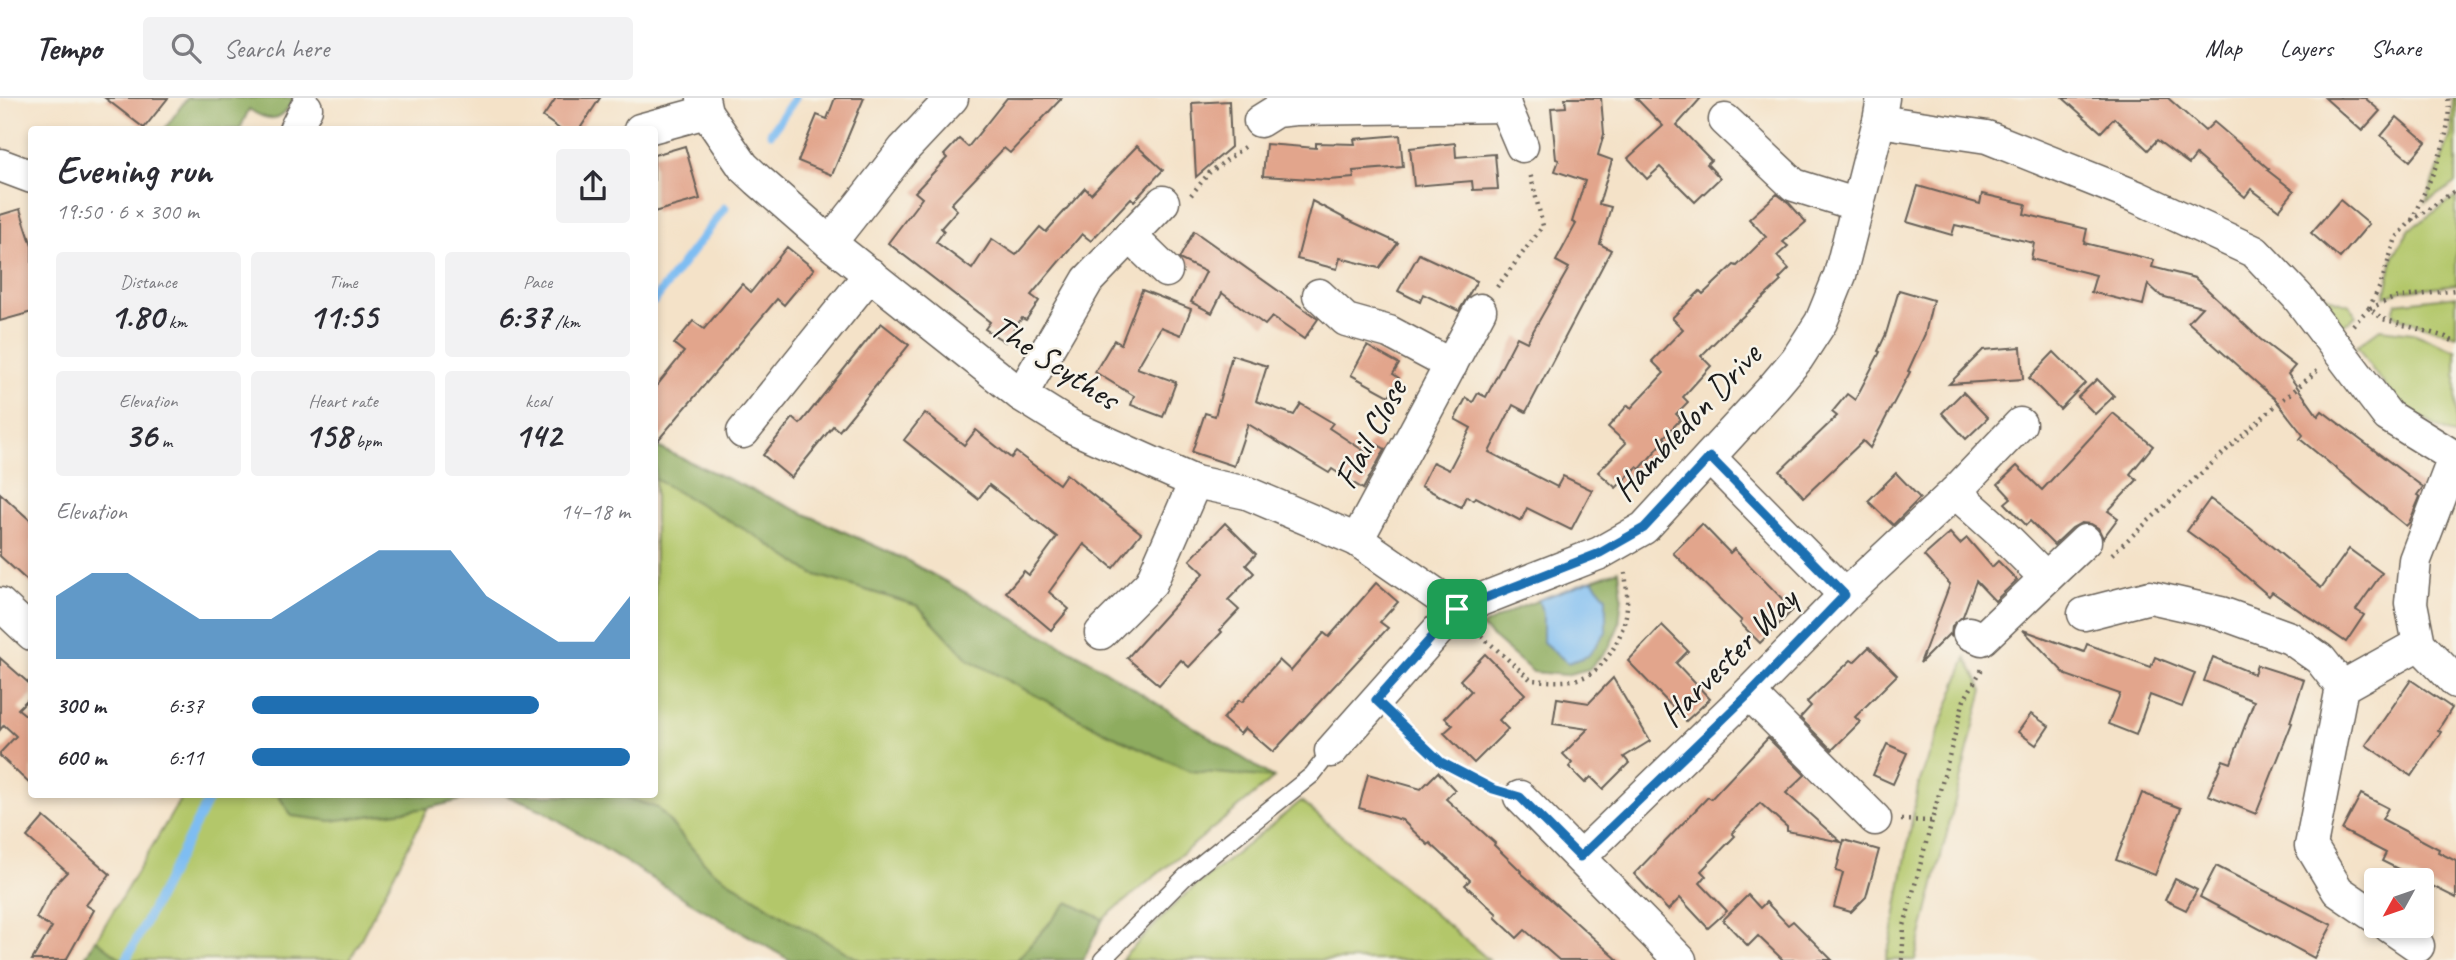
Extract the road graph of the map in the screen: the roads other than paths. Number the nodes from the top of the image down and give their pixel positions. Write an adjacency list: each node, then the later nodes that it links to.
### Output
1 (952, 98): 15 (street)
2 (1504, 102): 3 (street); 9 (street)
3 (1294, 104): 7 (street)
4 (704, 105): 8 (street); 15 (street, The Scythes)
5 (1881, 110): 13 (street, Hambledon Drive); 25 (street)
6 (1726, 120): 13 (street)
7 (1260, 121)
8 (650, 126)
9 (1522, 146)
10 (0, 165): 11 (street)
11 (28, 176)
12 (1161, 205): 14 (street)
13 (1858, 205): 24 (street, Hambledon Drive)
14 (1130, 236): 16 (street); 21 (street)
15 (830, 243): 17 (street, The Scythes)
16 (1166, 271)
17 (870, 274): 21 (street, The Scythes); 23 (street)
18 (1319, 295): 20 (street, Flail Close)
19 (1480, 310): 20 (street, Flail Close)
20 (1451, 365): 28 (street, Flail Close)
21 (1021, 395): 26 (street, The Scythes)
22 (2020, 424): 27 (street, Harvester Way)
23 (743, 432)
24 (1710, 457): 31 (street); 33 (street, Hambledon Drive)
25 (2455, 458): 38 (street)
26 (1195, 482): 28 (street, The Scythes); 36 (street)
27 (1955, 492): 30 (street); 31 (street, Harvester Way)
28 (1357, 540): 33 (street, The Scythes)
29 (2085, 541): 30 (street)
30 (2046, 578): 37 (street)
31 (1845, 595): 41 (street, Harvester Way)
32 (0, 604): 35 (street)
33 (1455, 610): 42 (street, Hambledon Drive)
34 (2084, 614): 40 (street)
35 (28, 630)
36 (1101, 633)
37 (1969, 633)
38 (2419, 645): 39 (street); 40 (street)
39 (2456, 682)
40 (2342, 687): 46 (street)
41 (1749, 694): 44 (street); 45 (street, Harvester Way)
42 (1331, 751): 49 (lane)
43 (1520, 797): 45 (street)
44 (1875, 819)
45 (1580, 857): 50 (street)
46 (2364, 909)
47 (2406, 938): 48 (street)
48 (2418, 946)
49 (1102, 960)
50 (1680, 960)

